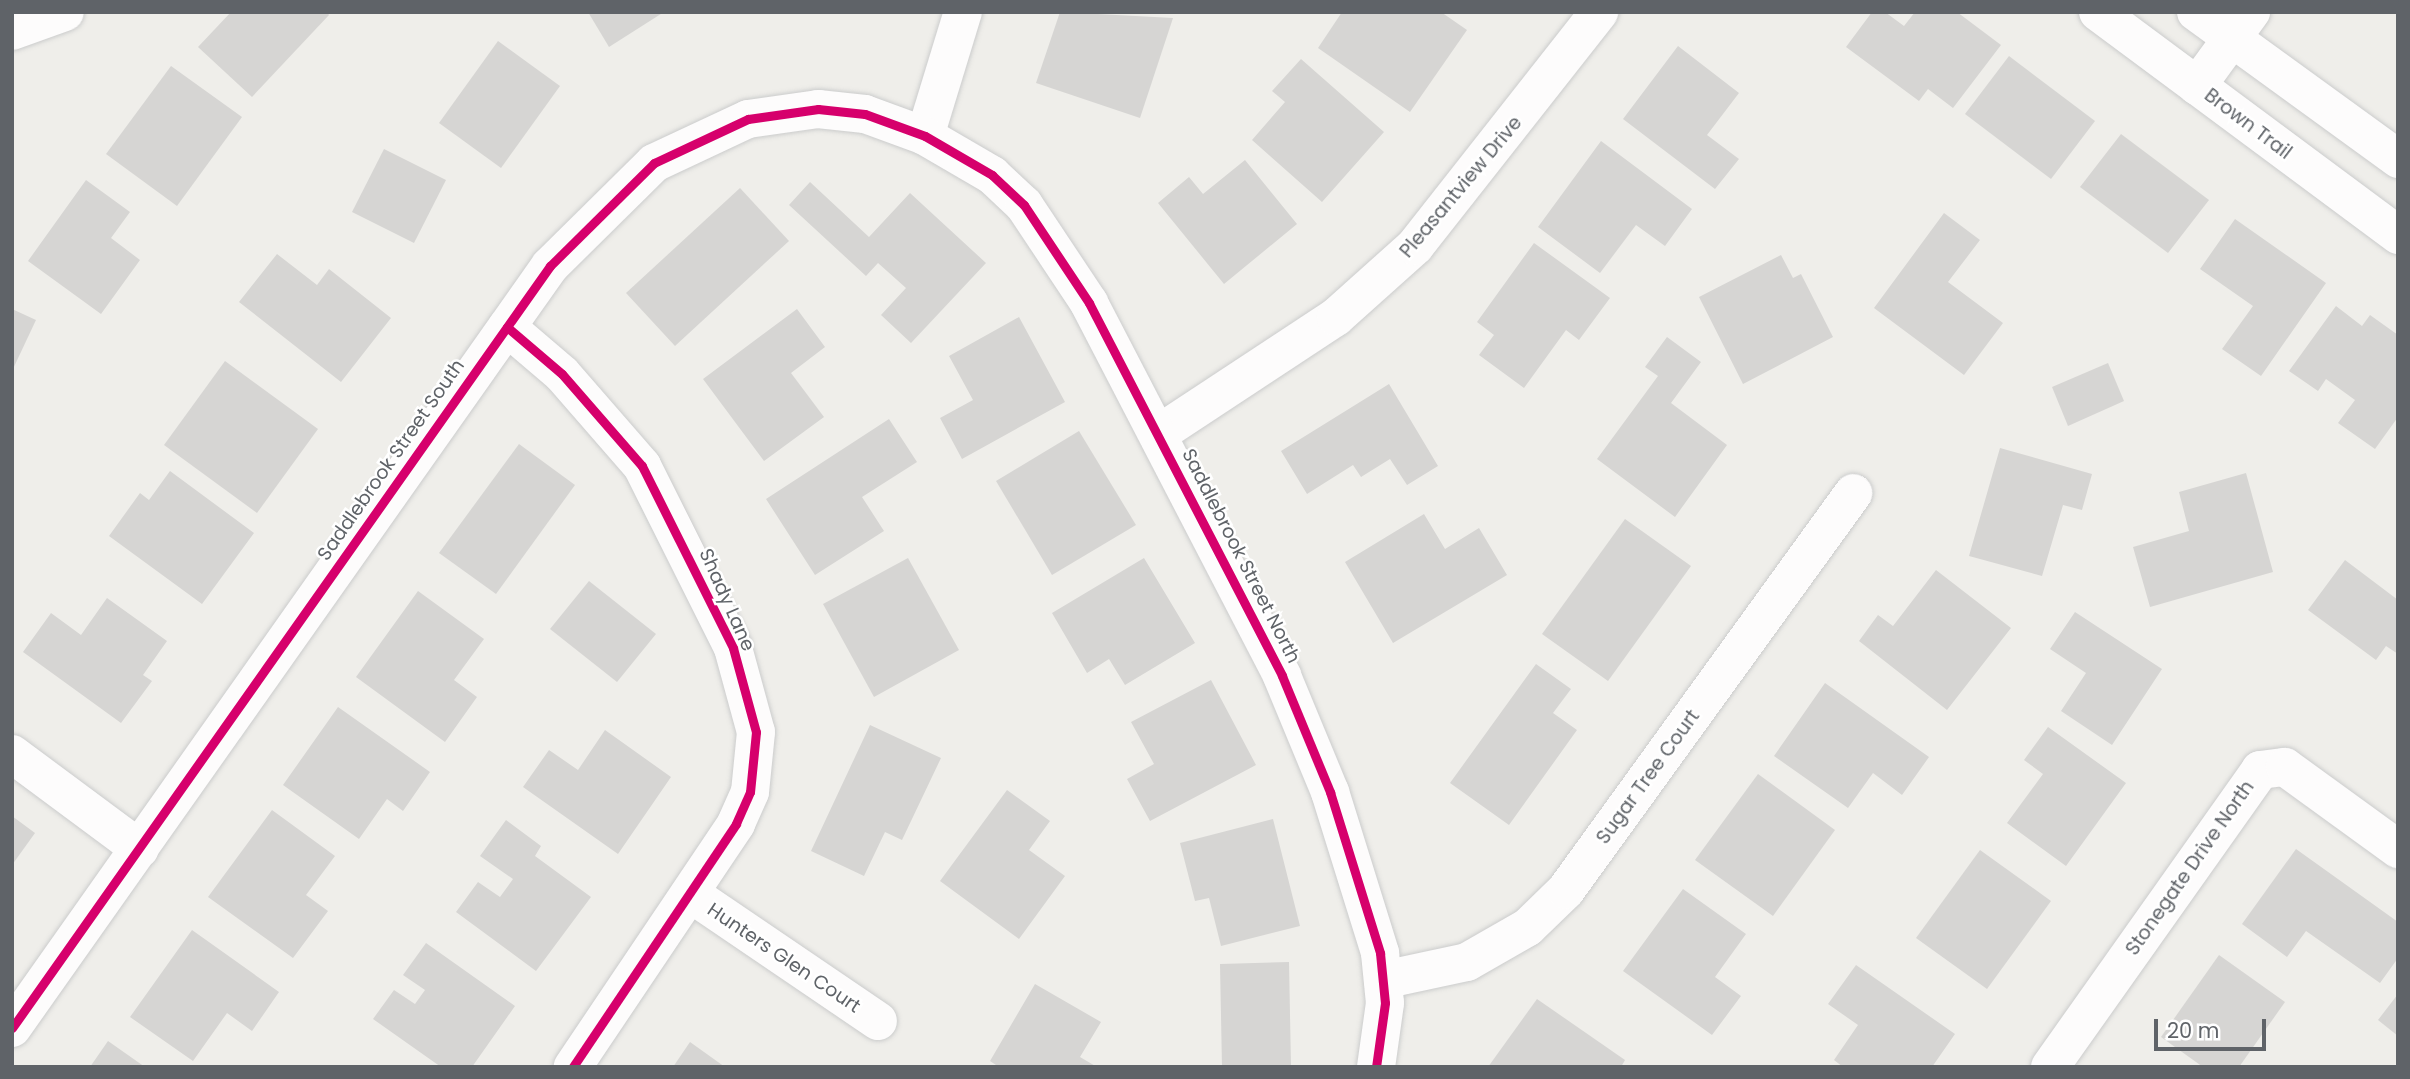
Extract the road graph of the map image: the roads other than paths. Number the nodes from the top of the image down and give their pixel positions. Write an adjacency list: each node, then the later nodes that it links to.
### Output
1 (65, 12): 7 (street)
2 (963, 12): 9 (street)
3 (1599, 12): 13 (street, Pleasantview Drive)
4 (2098, 12): 8 (street, Brown Trail)
5 (2196, 12): 6 (street)
6 (2242, 25): 8 (street); 10 (street)
7 (12, 31)
8 (2197, 86): 11 (street, Brown Trail)
9 (925, 136): 12 (street, Saddlebrook Street South); 13 (street, Saddlebrook Street North)
10 (2398, 159)
11 (2398, 235)
12 (507, 327): 16 (street, Saddlebrook Street South); 18 (street, Shady Lane)
13 (1160, 433): 19 (street, Saddlebrook Street North)
14 (1853, 493): 19 (street, Sugar Tree Court)
15 (12, 754): 16 (street)
16 (140, 849): 21 (street, Saddlebrook Street South)
17 (2398, 849): 24 (street, Stonegate Drive North)
18 (691, 894): 20 (street, Hunters Glen Court); 22 (street, Shady Lane)
19 (1383, 980): 23 (street, Saddlebrook Street North)
20 (878, 1021)
21 (12, 1028)
22 (573, 1067)
23 (1376, 1067)
24 (2050, 1067)

